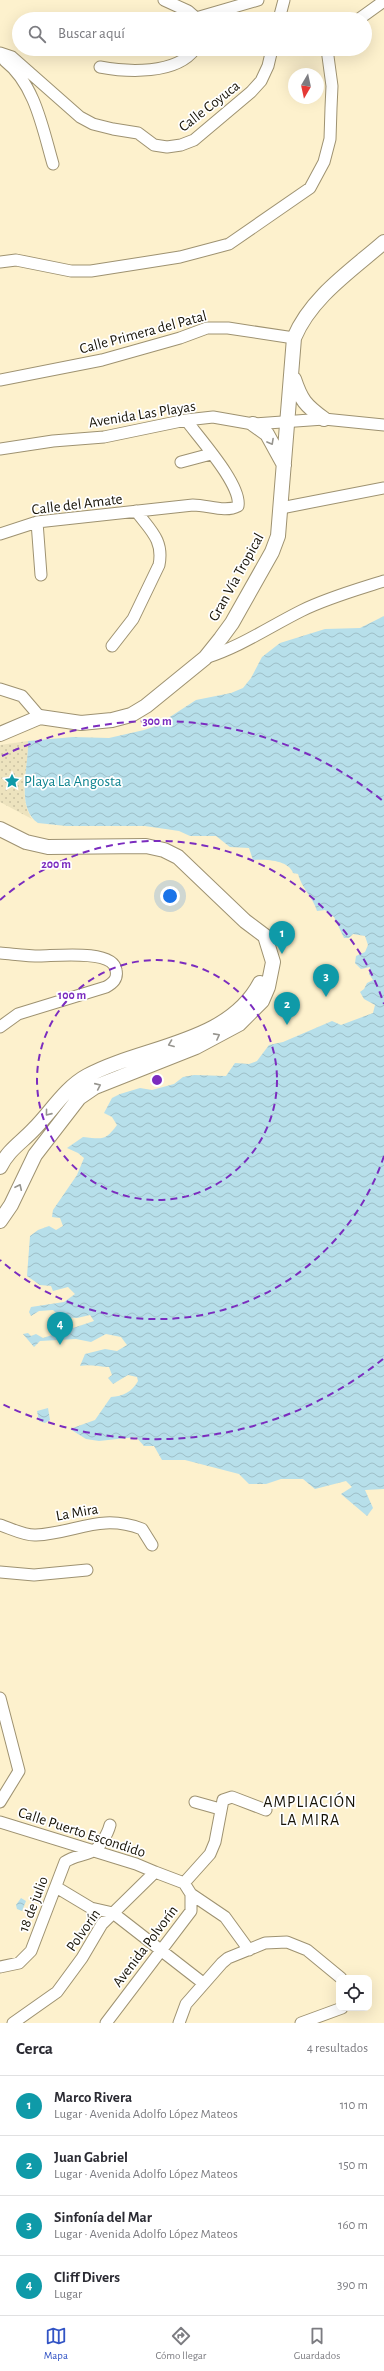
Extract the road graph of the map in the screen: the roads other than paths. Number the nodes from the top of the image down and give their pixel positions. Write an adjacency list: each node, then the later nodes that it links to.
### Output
1 (164, 0): 5 (street)
2 (258, 0): 6 (street)
3 (284, 0): 7 (street)
4 (384, 1): 8 (street)
5 (189, 12)
6 (219, 12)
7 (281, 12)
8 (369, 12)
9 (0, 53): 11 (street, Calle Coyuca)
10 (186, 56): 14 (street)
11 (270, 56)
12 (328, 56): 17 (street)
13 (0, 58): 15 (street)
14 (100, 67)
15 (53, 164)
16 (384, 242): 18 (main road, Gran Vía Tropical)
17 (0, 262)
18 (294, 338): 19 (main road, Gran Vía Tropical); 20 (street, Calle Primera del Patal)
19 (292, 372): 21 (main road); 23 (main road, Gran Vía Tropical)
20 (0, 380)
21 (324, 419): 23 (street, Avenida Las Playas); 25 (street, Avenida Las Playas)
22 (186, 420): 24 (street, Avenida Las Playas); 26 (street, Avenida Las Playas); 27 (street, Calle del Amate)
23 (289, 420): 24 (street, Avenida Las Playas); 29 (main road, Gran Vía Tropical)
24 (254, 424): 29 (main road, one-way to 29)
25 (384, 425)
26 (0, 449)
27 (211, 454): 28 (street); 32 (street, Calle del Amate)
28 (181, 462)
29 (284, 465): 31 (main road, Gran Vía Tropical)
30 (384, 488): 31 (street)
31 (281, 508): 38 (main road, Gran Vía Tropical)
32 (136, 511): 33 (street, Calle del Amate); 37 (street, Calle del Amate)
33 (37, 522): 34 (street, Calle del Amate); 35 (street)
34 (0, 534)
35 (41, 575)
36 (384, 581): 38 (street)
37 (112, 646)
38 (205, 658): 40 (main road, Gran Vía Tropical)
39 (0, 689): 40 (street)
40 (40, 716): 41 (main road)
41 (0, 734)
42 (0, 829): 43 (main road)
43 (245, 921): 46 (main road, one-way to 46); 47 (main road, one-way to 43)
44 (0, 953): 45 (street)
45 (0, 1027)
46 (0, 1167)
47 (0, 1220)
48 (0, 1525): 49 (street, La Mira)
49 (152, 1545)
50 (87, 1570): 51 (street)
51 (0, 1572)
52 (0, 1698): 53 (street)
53 (0, 1802)
54 (195, 1802): 55 (street)
55 (220, 1809): 56 (street); 61 (street)
56 (266, 1810)
57 (0, 1822): 59 (street, Calle Puerto Escondido)
58 (110, 1825): 59 (street)
59 (93, 1852): 60 (street, Calle Puerto Escondido); 62 (street, 18 de julio)
60 (155, 1872): 61 (street); 64 (street, Polvorín)
61 (184, 1883): 63 (street, Avenida Polvorín)
62 (56, 1887): 64 (street); 67 (street, 18 de julio)
63 (191, 1894): 65 (street, Avenida Polvorín); 66 (street)
64 (113, 1913): 65 (street); 71 (street, Polvorín)
65 (161, 1949): 69 (street); 72 (street, Avenida Polvorín)
66 (249, 1950): 68 (street); 69 (street)
67 (0, 1967)
68 (337, 1975)
69 (203, 1983): 73 (street)
70 (336, 2010): 74 (street)
71 (13, 2023)
72 (106, 2023)
73 (179, 2023)
74 (301, 2023)

